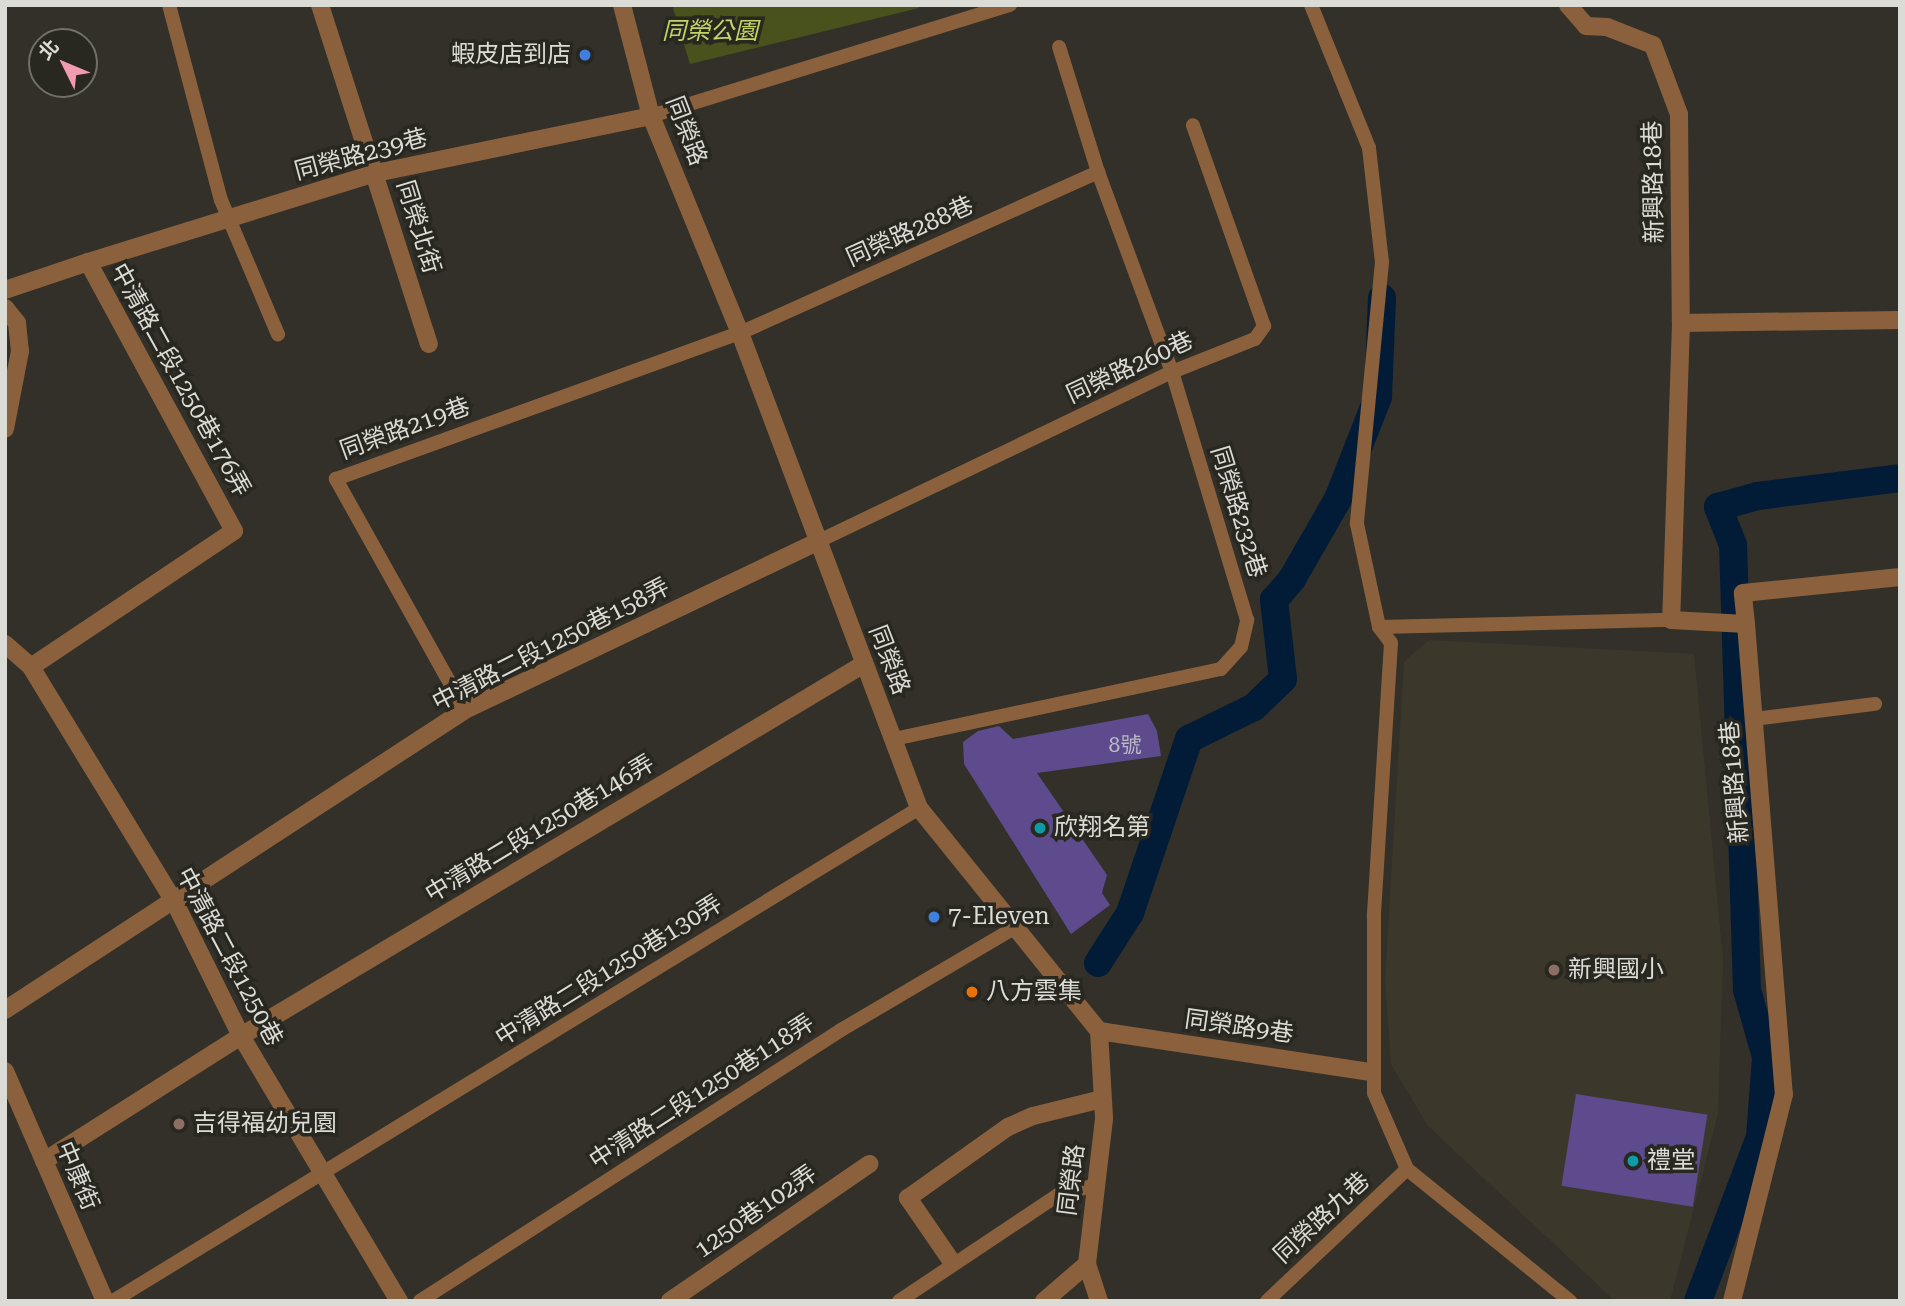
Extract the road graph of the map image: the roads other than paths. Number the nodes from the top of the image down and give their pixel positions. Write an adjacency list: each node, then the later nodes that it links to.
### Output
1 (169, 5): 12 (lane)
2 (320, 5): 11 (street, 同榮北街)
3 (622, 5): 8 (street, 同榮路)
4 (1010, 5): 8 (lane)
5 (1311, 5): 27 (lane)
6 (1568, 5): 17 (street, 新興路18巷)
7 (1059, 47): 10 (lane, 同榮路232巷)
8 (652, 116): 11 (street, 同榮路239巷); 18 (street, 同榮路)
9 (1193, 125): 21 (lane, 同榮路260巷)
10 (1098, 172): 18 (lane, 同榮路288巷); 21 (lane, 同榮路232巷)
11 (376, 173): 12 (street, 同榮路239巷); 20 (street, 同榮北街)
12 (229, 218): 13 (street, 同榮路239巷); 19 (lane)
13 (88, 262): 14 (street, 中清路二段1250巷176弄); 30 (street, 中清路二段1250巷176弄)
14 (5, 290)
15 (5, 308): 22 (street)
16 (1900, 320): 17 (street)
17 (1681, 323): 25 (street, 新興路18巷)
18 (740, 333): 23 (street, 同榮路); 32 (lane, 同榮路219巷)
19 (278, 334)
20 (429, 344)
21 (1172, 372): 23 (lane, 同榮路260巷); 34 (lane, 同榮路232巷)
22 (5, 429)
23 (819, 541): 29 (street, 同榮路); 32 (street, 中清路二段1250巷158弄)
24 (1900, 577): 26 (street, 新興路18巷)
25 (1671, 620): 26 (street); 27 (lane)
26 (1746, 624): 33 (street, 新興路18巷)
27 (1379, 627): 42 (lane)
28 (5, 644): 30 (street, 中清路二段1250巷)
29 (864, 664): 34 (street, 同榮路); 40 (street, 中清路二段1250巷146弄)
30 (31, 667): 36 (street, 中清路二段1250巷)
31 (1875, 704): 33 (lane)
32 (465, 710): 36 (street, 中清路二段1250巷158弄)
33 (1754, 719): 61 (street, 新興路18巷)
34 (894, 739): 35 (street, 同榮路)
35 (919, 808): 37 (street, 同榮路); 47 (lane, 中清路二段1250巷130弄)
36 (175, 903): 38 (street, 中清路二段1250巷158弄); 40 (street, 中清路二段1250巷)
37 (1014, 928): 39 (street, 同榮路); 54 (lane, 中清路二段1250巷118弄)
38 (5, 1010)
39 (1099, 1031): 42 (street, 同榮路9巷); 43 (street, 同榮路)
40 (241, 1036): 44 (street, 中清路二段1250巷146弄); 47 (street, 中清路二段1250巷)
41 (5, 1071): 44 (street, 中康街)
42 (1371, 1072): 46 (lane)
43 (1102, 1099): 48 (street, 同榮路); 49 (street)
44 (44, 1161): 51 (street, 中康街)
45 (869, 1164): 55 (street, 1250巷102弄)
46 (1407, 1168): 59 (lane, 同榮路九巷); 60 (lane)
47 (323, 1173): 52 (lane, 中清路二段1250巷130弄); 53 (street, 中清路二段1250巷)
48 (1095, 1185): 49 (lane); 50 (street, 同榮路)
49 (952, 1262): 56 (lane)
50 (1087, 1264): 57 (street); 58 (street, 同榮路)
51 (105, 1301)
52 (113, 1301)
53 (399, 1301)
54 (420, 1301)
55 (670, 1301)
56 (898, 1301)
57 (1045, 1301)
58 (1098, 1301)
59 (1267, 1301)
60 (1570, 1301)
61 (1732, 1301)

